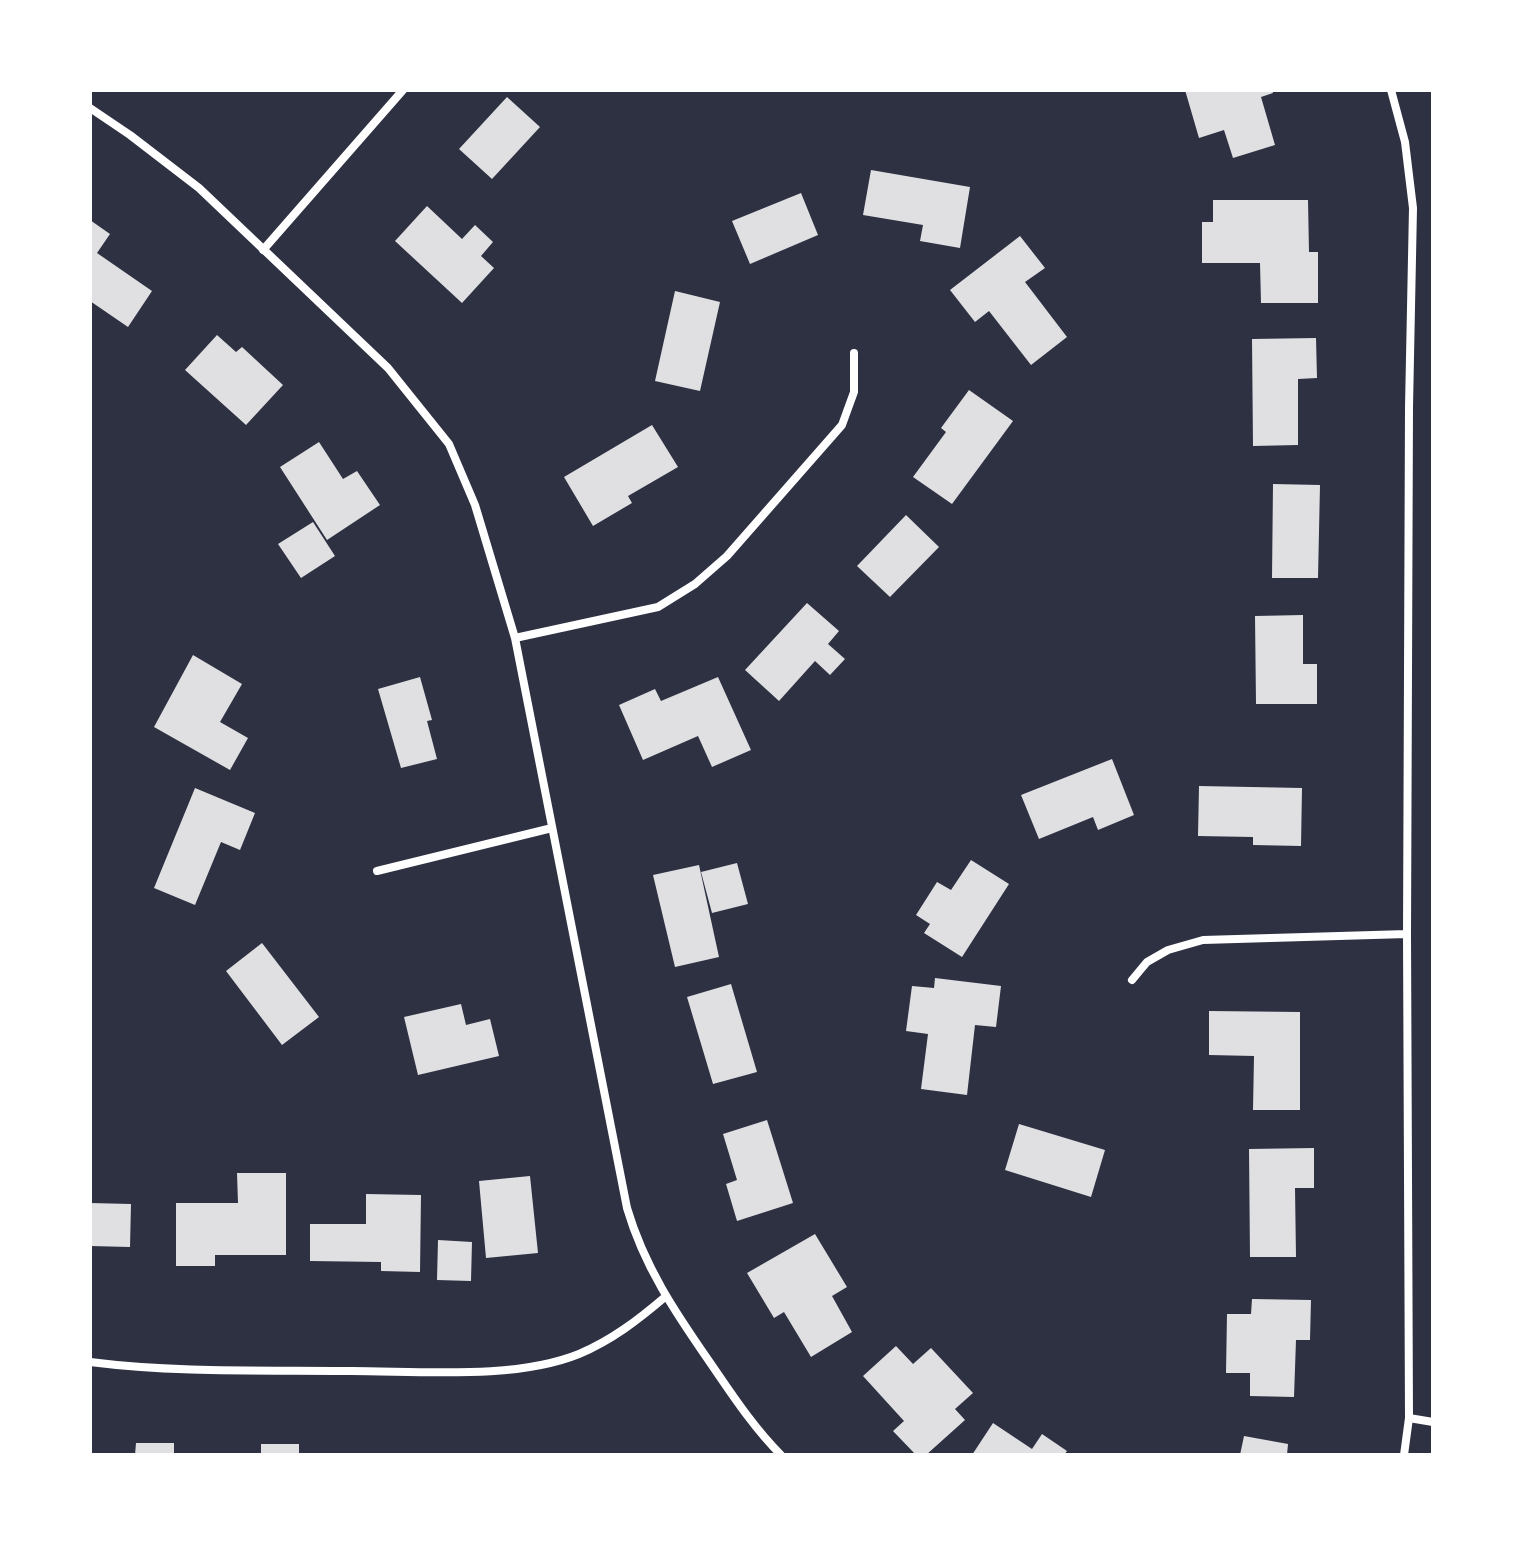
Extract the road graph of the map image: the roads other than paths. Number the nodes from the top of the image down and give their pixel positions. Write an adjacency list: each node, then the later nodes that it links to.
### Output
1 (403, 90): 4 (street)
2 (1391, 90): 9 (street)
3 (90, 108): 4 (street)
4 (263, 250): 6 (street)
5 (854, 353): 6 (street)
6 (515, 638): 7 (street)
7 (552, 828): 8 (street); 11 (street)
8 (377, 871)
9 (1407, 934): 10 (street); 13 (street)
10 (1132, 980)
11 (665, 1297): 12 (street); 15 (street)
12 (90, 1362)
13 (1409, 1418): 14 (street); 16 (street)
14 (1433, 1422)
15 (781, 1455)
16 (1404, 1455)

